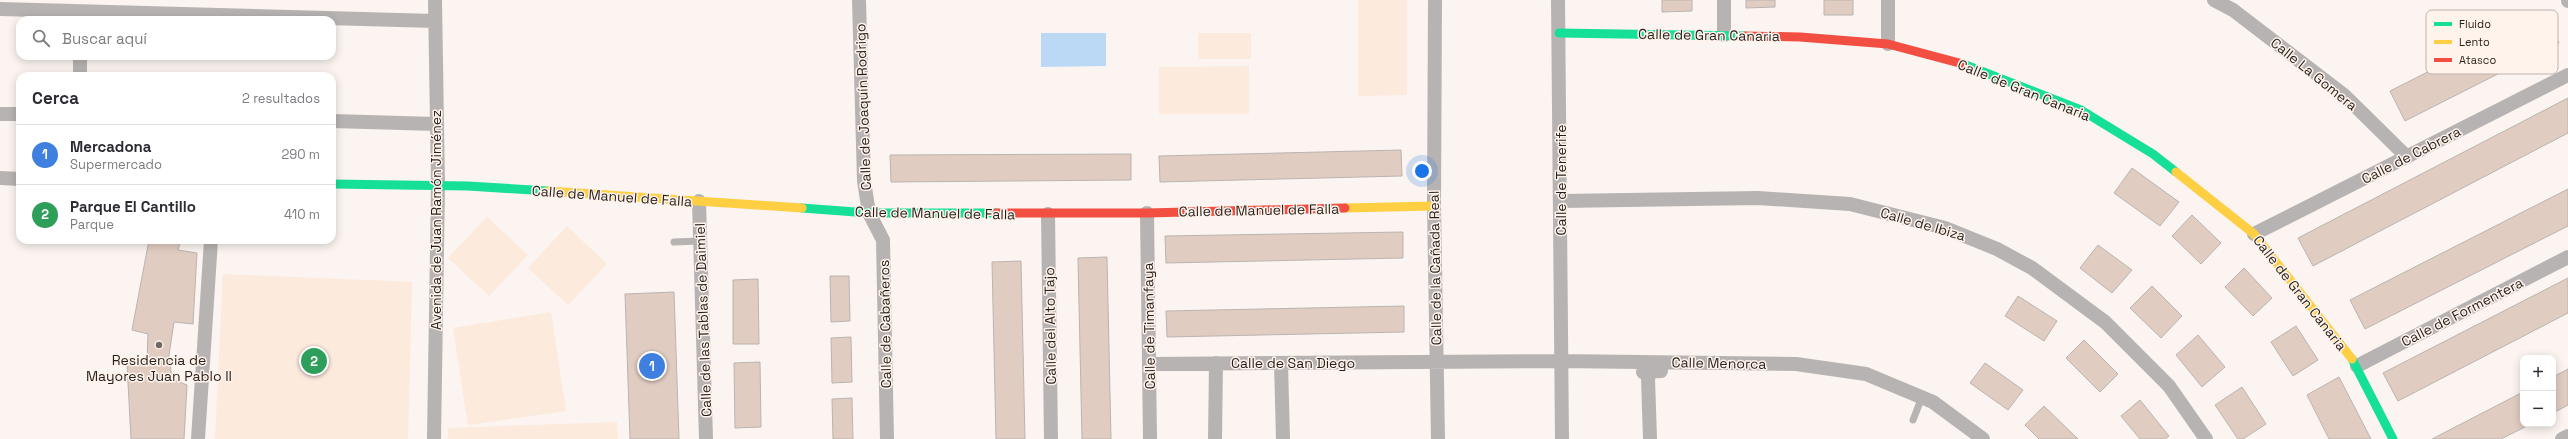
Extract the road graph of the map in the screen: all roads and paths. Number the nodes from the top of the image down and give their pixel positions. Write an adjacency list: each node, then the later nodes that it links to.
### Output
1 (435, 0): 12 (street, Avenida de Juan Ramón Jiménez)
2 (859, 0): 31 (street, Calle de Joaquín Rodrigo)
3 (1435, 0): 30 (street, Calle de la Cañada Real)
4 (1558, 0): 13 (street, Calle de Tenerife)
5 (1724, 0): 14 (street)
6 (1888, 0): 15 (street)
7 (2214, 0): 23 (street, Calle La Gomera)
8 (0, 9): 9 (street)
9 (81, 10): 10 (street)
10 (274, 16)
11 (336, 18): 12 (street)
12 (435, 21): 22 (street, Avenida de Juan Ramón Jiménez)
13 (1559, 33): 14 (street, Calle de Gran Canaria); 29 (street, Calle de Tenerife)
14 (1724, 35): 15 (street, Calle de Gran Canaria)
15 (1888, 44): 34 (street, Calle de Gran Canaria)
16 (80, 60): 17 (street)
17 (80, 72)
18 (2568, 74): 23 (street, Calle de Cabrera)
19 (0, 114): 20 (street)
20 (16, 114)
21 (336, 121): 22 (street)
22 (436, 124): 27 (street, Avenida de Juan Ramón Jiménez)
23 (2407, 157): 34 (street, Calle de Cabrera)
24 (0, 178): 25 (street)
25 (16, 179)
26 (336, 184): 27 (street, Calle de Manuel de Falla)
27 (438, 185): 28 (street, Calle de Manuel de Falla); 50 (street, Avenida de Juan Ramón Jiménez)
28 (699, 201): 31 (street, Calle de Manuel de Falla); 35 (street, Calle de las Tablas de Daimiel)
29 (1562, 201): 40 (street, Calle de Tenerife); 61 (street, Calle de Ibiza)
30 (1434, 206): 32 (street, Calle de Manuel de Falla); 39 (street, Calle de la Cañada Real)
31 (869, 213): 33 (street, Calle de Manuel de Falla); 52 (street, Calle de Cabañeros)
32 (1147, 213): 33 (street, Calle de Manuel de Falla); 44 (street, Calle de Timanfaya)
33 (1048, 214): 53 (street, Calle del Alto Tajo)
34 (2254, 234): 45 (street, Calle de Gran Canaria)
35 (700, 241): 36 (lane); 51 (street, Calle de las Tablas de Daimiel)
36 (674, 242)
37 (210, 244): 49 (street)
38 (2568, 257): 45 (street, Calle de Formentera)
39 (1436, 361): 40 (street, Calle Menorca); 43 (street, Calle de San Diego); 57 (street, Calle de la Cañada Real)
40 (1560, 361): 41 (street, Calle Menorca); 58 (street, Calle de Tenerife)
41 (1660, 362): 46 (street, Calle Menorca); 59 (street)
42 (1216, 363): 43 (street, Calle de San Diego); 44 (street, Calle de San Diego); 55 (street)
43 (1281, 363): 56 (street)
44 (1150, 364): 54 (street, Calle de Timanfaya)
45 (2357, 366): 62 (street, Calle de Gran Canaria)
46 (1922, 397): 47 (lane); 60 (street, Calle Menorca)
47 (1913, 420)
48 (2568, 436): 63 (street)
49 (198, 439)
50 (434, 439)
51 (706, 439)
52 (887, 439)
53 (1051, 439)
54 (1150, 439)
55 (1215, 439)
56 (1283, 439)
57 (1438, 439)
58 (1562, 439)
59 (1650, 439)
60 (1983, 439)
61 (2206, 439)
62 (2393, 439)
63 (2562, 439)

